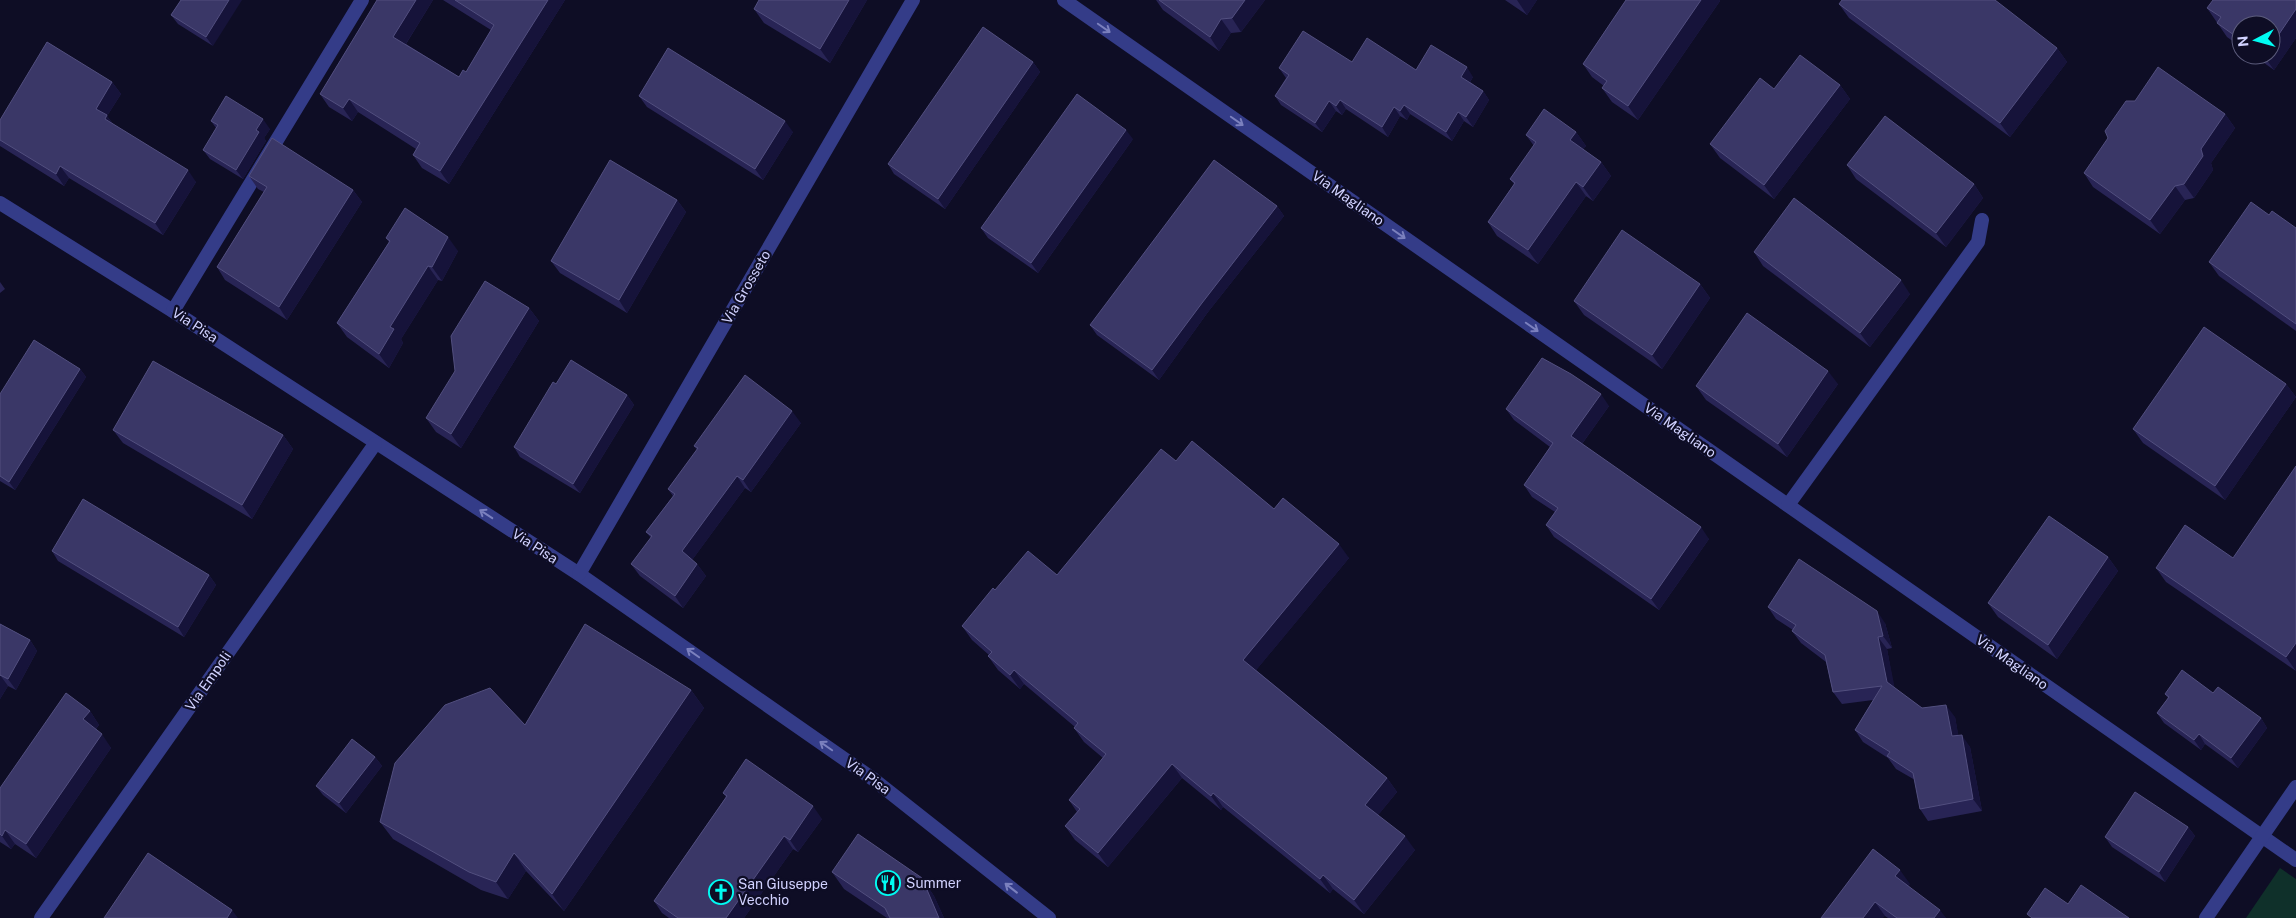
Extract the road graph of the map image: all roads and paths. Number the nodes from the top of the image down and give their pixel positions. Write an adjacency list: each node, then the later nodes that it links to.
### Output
1 (362, 0): 6 (street)
2 (913, 0): 9 (street, Via Grosseto)
3 (1064, 0): 8 (street, Via Magliano, one-way to 8)
4 (0, 203): 6 (street, Via Pisa)
5 (1982, 220): 8 (street)
6 (174, 311): 7 (street, Via Pisa)
7 (375, 444): 9 (street, Via Pisa, one-way to 7); 13 (street, Via Empoli)
8 (1788, 505): 11 (street, Via Magliano)
9 (579, 574): 14 (street, Via Pisa, one-way to 9)
10 (2296, 787): 11 (street)
11 (2262, 837): 12 (street, Via Magliano); 15 (street)
12 (2296, 860)
13 (41, 918)
14 (1049, 918)
15 (2206, 918)

